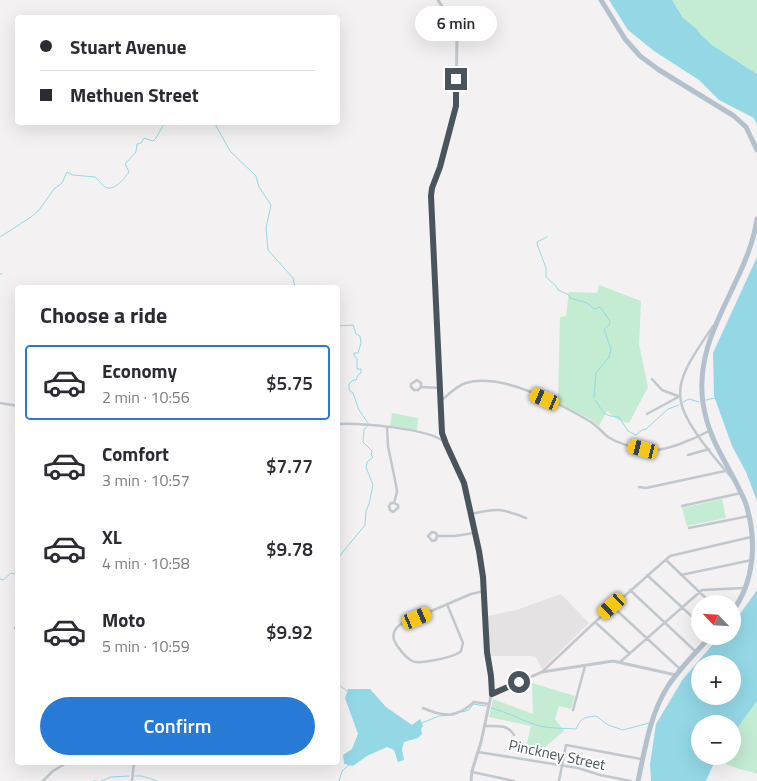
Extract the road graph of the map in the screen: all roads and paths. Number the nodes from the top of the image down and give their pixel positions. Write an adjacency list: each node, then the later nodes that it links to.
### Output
1 (438, 0): 8 (street)
2 (601, 0): 3 (main road)
3 (757, 150)
4 (757, 219): 5 (main road)
5 (719, 316): 9 (street); 16 (main road)
6 (652, 379): 9 (street)
7 (421, 387): 7 (street); 8 (street)
8 (440, 388): 10 (street)
9 (680, 396): 13 (street); 17 (street)
10 (441, 401): 17 (street); 18 (street)
11 (0, 403): 12 (street)
12 (15, 406)
13 (647, 414)
14 (340, 424): 15 (street)
15 (388, 427): 18 (street); 25 (street)
16 (709, 431): 17 (street); 22 (main road)
17 (699, 436): 19 (street)
18 (446, 445): 27 (street)
19 (709, 449): 20 (street); 21 (street)
20 (688, 455)
21 (726, 471): 22 (street); 23 (street)
22 (734, 481): 24 (main road)
23 (639, 487)
24 (741, 493): 26 (street); 28 (main road)
25 (394, 502)
26 (682, 506)
27 (471, 514): 29 (street); 31 (street)
28 (750, 515): 30 (street); 33 (main road)
29 (526, 518)
30 (688, 528)
31 (474, 533): 32 (street); 40 (street)
32 (437, 536)
33 (754, 536): 34 (street); 35 (main road)
34 (665, 560): 36 (street); 37 (street)
35 (754, 560): 37 (street); 38 (main road)
36 (647, 575): 39 (street); 46 (street)
37 (681, 575): 41 (street)
38 (746, 588): 41 (street); 43 (main road)
39 (630, 590): 45 (street); 49 (street)
40 (484, 591): 44 (street); 59 (street)
41 (699, 592): 42 (street); 46 (street)
42 (702, 595)
43 (741, 597)
44 (447, 604): 44 (street)
45 (612, 606): 48 (street); 50 (street)
46 (682, 607): 47 (street); 49 (street)
47 (691, 616)
48 (594, 622): 53 (street); 57 (street)
49 (664, 622): 50 (street); 52 (street)
50 (646, 638): 53 (street); 56 (street)
51 (703, 645): 52 (main road)
52 (696, 652): 56 (main road)
53 (629, 653): 54 (street)
54 (620, 662): 55 (street); 58 (street)
55 (585, 666): 57 (street); 62 (street)
56 (680, 669): 58 (main road)
57 (542, 672): 59 (street)
58 (676, 675): 66 (main road)
59 (492, 694): 60 (street)
60 (490, 704): 61 (street); 63 (street)
61 (423, 708)
62 (573, 710)
63 (485, 726): 64 (street); 65 (street)
64 (514, 735)
65 (478, 752): 69 (street, Pinckney Street); 70 (street)
66 (643, 760): 69 (street); 77 (main road)
67 (64, 765): 71 (street)
68 (134, 765): 72 (street)
69 (562, 767): 75 (street); 76 (street, Pinckney Street)
70 (472, 772): 73 (street); 74 (street)
71 (43, 781)
72 (132, 781)
73 (471, 781)
74 (514, 781)
75 (559, 781)
76 (631, 781)
77 (638, 781)

